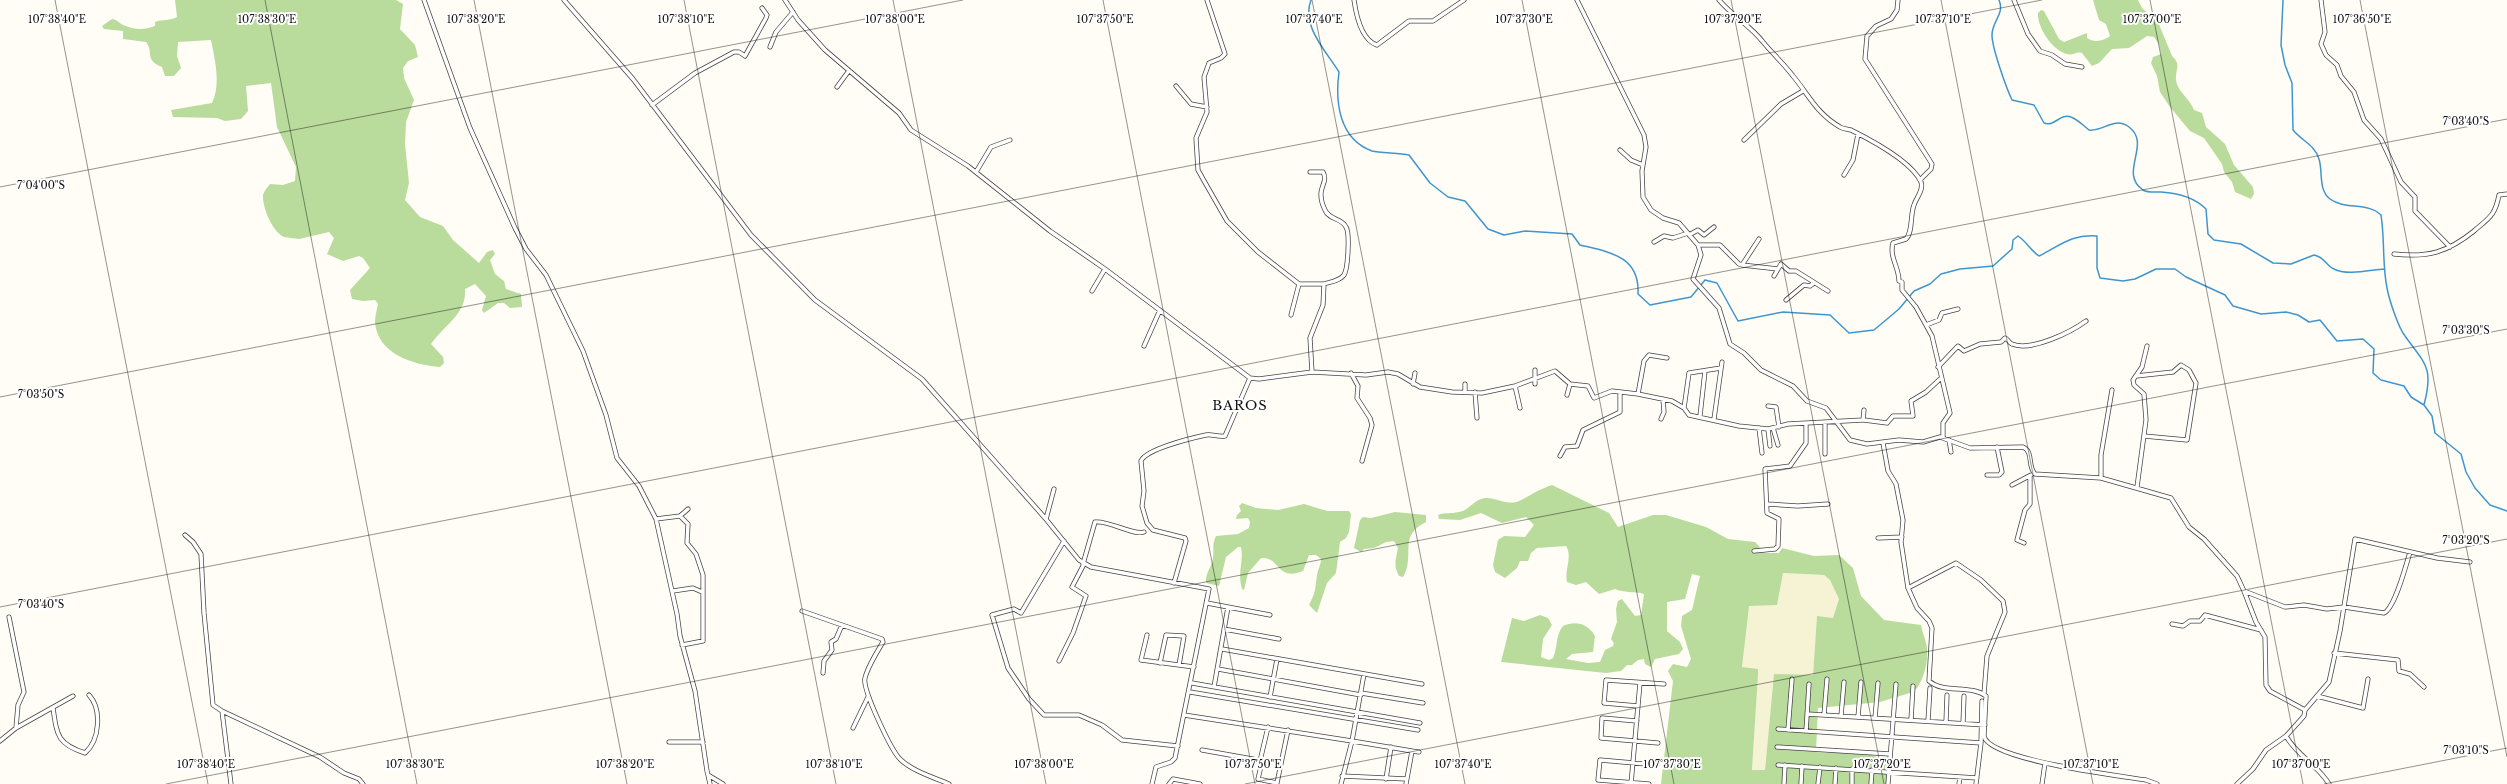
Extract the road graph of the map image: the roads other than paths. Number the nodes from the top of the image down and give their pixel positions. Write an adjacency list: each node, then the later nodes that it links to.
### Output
1 (424, 0): 121 (street)
2 (564, 0): 20 (street)
3 (785, 0): 13 (street)
4 (1207, 0): 21 (street)
5 (1354, 0): 6 (street)
6 (1464, 0)
7 (1577, 0): 26 (street)
8 (1719, 0): 19 (street)
9 (1898, 0): 30 (street)
10 (2014, 0): 15 (street)
11 (2321, 0): 37 (street)
12 (762, 8): 20 (street)
13 (793, 12): 14 (street); 16 (street)
14 (770, 47)
15 (2082, 67)
16 (848, 72): 18 (street); 27 (street)
17 (1176, 86): 21 (street)
18 (837, 87)
19 (1804, 91): 22 (street); 24 (street)
20 (652, 105): 122 (street)
21 (1207, 107): 44 (street)
22 (1858, 134): 29 (street); 30 (street)
23 (1010, 140): 27 (street)
24 (1744, 140)
25 (1620, 150): 26 (street)
26 (1643, 165): 33 (street)
27 (976, 172): 40 (street)
28 (1310, 172): 45 (street)
29 (1844, 175)
30 (1920, 180): 53 (street)
31 (2507, 194): 37 (street)
32 (1714, 227): 33 (street)
33 (1689, 234): 35 (street); 36 (street)
34 (1759, 239): 39 (street)
35 (1654, 242)
36 (1698, 245): 39 (street); 92 (street)
37 (2450, 247): 38 (street)
38 (2394, 254)
39 (1742, 265): 41 (street)
40 (1105, 269): 46 (street); 50 (street)
41 (1778, 269): 42 (street); 43 (street)
42 (1774, 276)
43 (1814, 283): 47 (street); 48 (street)
44 (1299, 284): 45 (street); 51 (street)
45 (1324, 284): 62 (street)
46 (1092, 291)
47 (1828, 291)
48 (1786, 300)
49 (1958, 309): 53 (street)
50 (1160, 310): 54 (street); 68 (street)
51 (1291, 315)
52 (2086, 321): 58 (street)
53 (1926, 325): 58 (street)
54 (1144, 346)
55 (2147, 346): 67 (street)
56 (1667, 358): 80 (street)
57 (1722, 362): 60 (street)
58 (1938, 367): 70 (street)
59 (1543, 368): 66 (street)
60 (1721, 368): 63 (street); 90 (street)
61 (1535, 370): 69 (street)
62 (1312, 372): 64 (street); 68 (street)
63 (1705, 372): 85 (street); 87 (street)
64 (1351, 373): 71 (street); 110 (street)
65 (1415, 373): 71 (street)
66 (1544, 374): 69 (street); 74 (street)
67 (2136, 376): 99 (street); 99 (street)
68 (1250, 378): 133 (street)
69 (1535, 378): 73 (street); 75 (street)
70 (1940, 379): 91 (street); 100 (street)
71 (1413, 384): 77 (street)
72 (1464, 384): 77 (street)
73 (1535, 384)
74 (1570, 384): 79 (street); 81 (street)
75 (1515, 386): 78 (street); 84 (street)
76 (2112, 390): 113 (street)
77 (1466, 392): 78 (street)
78 (1475, 392): 88 (street)
79 (1620, 392): 80 (street); 109 (street)
80 (1638, 394): 82 (street)
81 (1567, 395)
82 (1663, 399): 85 (street); 89 (street)
83 (1768, 406): 95 (street)
84 (1520, 408)
85 (1684, 408): 87 (street)
86 (1864, 410): 91 (street)
87 (1700, 416): 90 (street)
88 (1478, 418)
89 (1661, 419)
90 (1714, 420): 96 (street)
91 (1864, 420): 92 (street)
92 (1836, 423): 94 (street); 102 (street)
93 (1806, 424): 94 (street); 95 (street); 117 (street)
94 (1825, 424): 108 (street)
95 (1779, 426): 97 (street)
96 (1759, 428): 98 (street); 107 (street)
97 (1774, 428): 98 (street); 103 (street)
98 (1768, 429): 104 (street)
99 (2144, 436): 115 (street)
100 (1944, 438): 101 (street); 102 (street)
101 (1949, 440): 105 (street); 106 (street)
102 (1883, 443): 125 (street)
103 (1778, 445)
104 (1770, 446)
105 (1997, 447): 111 (street); 112 (street)
106 (1951, 452)
107 (1762, 453)
108 (1825, 454)
109 (1560, 456)
110 (1362, 461)
111 (2032, 474): 113 (street); 114 (street); 128 (street)
112 (1987, 475)
113 (2101, 478): 115 (street)
114 (2012, 485)
115 (2137, 488): 136 (street)
116 (1054, 489): 122 (street)
117 (1767, 504): 118 (street); 129 (street)
118 (1828, 504)
119 (688, 509): 120 (street)
120 (680, 516): 121 (street); 137 (street)
121 (656, 519): 135 (street)
122 (1046, 519): 127 (street)
123 (1144, 532): 132 (street)
124 (184, 535): 193 (street)
125 (1902, 537): 126 (street); 134 (street)
126 (1878, 538)
127 (1064, 541): 132 (street); 227 (street)
128 (2024, 543)
129 (1754, 551)
130 (2410, 552): 131 (street); 140 (street); 140 (street)
131 (2470, 562)
132 (1084, 564): 133 (street); 154 (street)
133 (1174, 583): 138 (street)
134 (1908, 588): 180 (street); 180 (street)
135 (672, 591): 137 (street); 150 (street)
136 (2244, 591): 140 (street); 147 (street)
137 (702, 592): 150 (street)
138 (1207, 603): 139 (street); 157 (street)
139 (1228, 607): 142 (street); 146 (street)
140 (2344, 607): 152 (street)
141 (802, 611): 145 (street)
142 (1270, 616)
143 (9, 617): 211 (street)
144 (2172, 624): 147 (street)
145 (842, 625): 159 (street); 186 (street)
146 (1224, 629): 149 (street); 151 (street)
147 (2261, 630): 192 (street)
148 (1147, 635): 155 (street)
149 (1279, 638)
150 (682, 645): 224 (street)
151 (1222, 649): 153 (street); 158 (street)
152 (2334, 653): 176 (street); 185 (street)
153 (1277, 658): 160 (street); 161 (street)
154 (1058, 661)
155 (1160, 663): 156 (street); 156 (street)
156 (1178, 665): 157 (street)
157 (1194, 667): 167 (street)
158 (1218, 669): 161 (street); 175 (street)
159 (823, 673)
160 (1364, 674): 170 (street); 179 (street)
161 (1273, 679): 179 (street); 187 (street)
162 (1792, 679): 216 (street)
163 (1827, 679): 197 (street)
164 (2368, 679): 185 (street)
165 (1844, 682): 198 (street)
166 (1861, 682): 199 (street)
167 (1192, 683): 175 (street); 178 (street)
168 (1640, 683): 171 (street); 190 (street); 190 (street)
169 (1878, 683): 200 (street)
170 (1422, 684)
171 (1664, 684)
172 (1808, 684): 195 (street)
173 (1896, 684): 201 (street)
174 (1913, 686): 202 (street)
175 (1214, 687): 187 (street)
176 (2424, 687)
177 (1930, 688): 205 (street)
178 (1190, 692): 196 (street); 203 (street)
179 (1361, 694): 189 (street); 194 (street)
180 (1984, 694): 209 (street)
181 (90, 695): 191 (street)
182 (1947, 695): 206 (street)
183 (73, 696): 191 (street)
184 (1964, 696): 208 (street)
185 (2317, 696): 192 (street)
186 (868, 697): 212 (street); 257 (street)
187 (1270, 697): 194 (street)
188 (1982, 701): 209 (street)
189 (1423, 703)
190 (1638, 706): 204 (street)
191 (53, 708): 211 (street)
192 (2305, 710): 218 (street)
193 (222, 711): 253 (street); 254 (street)
194 (1358, 712): 203 (street); 207 (street)
195 (1807, 714): 197 (street); 217 (street)
196 (1184, 715): 210 (street); 227 (street)
197 (1824, 715): 198 (street)
198 (1841, 716): 199 (street)
199 (1858, 717): 200 (street)
200 (1876, 718): 201 (street)
201 (1893, 719): 202 (street); 219 (street)
202 (1911, 720): 205 (street)
203 (1357, 721): 215 (street); 221 (street)
204 (1637, 721): 222 (street); 222 (street)
205 (1928, 721): 206 (street)
206 (1946, 722): 208 (street)
207 (1420, 723)
208 (1963, 723): 209 (street)
209 (1983, 725): 226 (street); 236 (street)
210 (1268, 727): 214 (street); 234 (street)
211 (16, 728): 220 (street)
212 (853, 728)
213 (1778, 729): 216 (street)
214 (1288, 730): 221 (street); 234 (street)
215 (1418, 730)
216 (1788, 730): 217 (street)
217 (1806, 731): 219 (street)
218 (2286, 736): 275 (street); 276 (street)
219 (1891, 737): 226 (street); 233 (street)
220 (0, 741)
221 (1352, 741): 229 (street); 247 (street)
222 (1635, 741): 225 (street); 235 (street)
223 (669, 742): 224 (street)
224 (703, 742): 246 (street)
225 (1658, 743)
226 (1981, 743): 249 (street)
227 (1178, 746): 258 (street)
228 (1777, 746): 233 (street)
229 (1391, 747): 231 (street); 250 (street)
230 (1202, 750): 234 (street)
231 (1412, 751): 232 (street); 251 (street)
232 (1419, 752)
233 (1890, 754): 245 (street)
234 (1260, 761)
235 (1633, 763): 237 (street); 252 (street); 252 (street)
236 (2045, 763): 273 (street); 274 (street)
237 (1657, 765)
238 (1778, 765): 239 (street)
239 (1785, 765): 240 (street); 264 (street)
240 (1802, 766): 241 (street); 265 (street)
241 (1820, 767): 242 (street); 266 (street)
242 (1836, 768): 243 (street); 267 (street)
243 (1852, 769): 244 (street); 268 (street)
244 (1872, 770): 245 (street); 269 (street)
245 (1889, 771): 248 (street); 270 (street)
246 (708, 774): 255 (street); 256 (street)
247 (1342, 776): 250 (street); 261 (street)
248 (1960, 777): 249 (street); 271 (street)
249 (1977, 778): 272 (street)
250 (1386, 779): 251 (street)
251 (1407, 779): 262 (street)
252 (1631, 783): 263 (street)
253 (230, 784)
254 (362, 784)
255 (710, 784)
256 (723, 784)
257 (949, 784)
258 (1152, 784)
259 (1169, 784): 260 (street)
260 (1200, 784)
261 (1341, 784)
262 (1406, 784)
263 (1649, 784)
264 (1784, 784)
265 (1801, 784)
266 (1818, 784)
267 (1835, 784)
268 (1852, 784)
269 (1870, 784)
270 (1888, 784)
271 (1959, 784)
272 (1976, 784)
273 (2042, 784)
274 (2157, 784)
275 (2237, 784)
276 (2329, 784)

